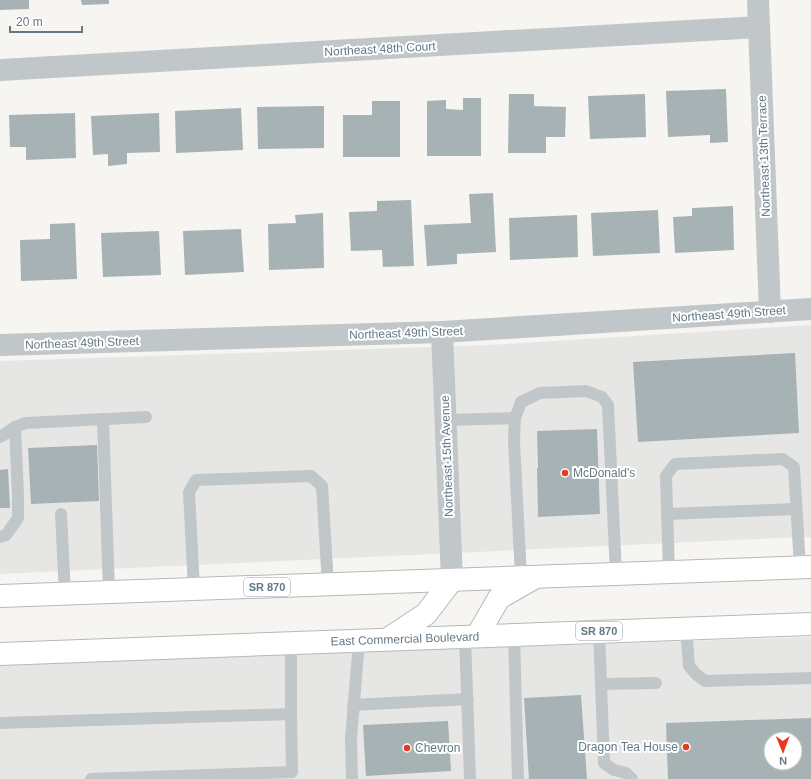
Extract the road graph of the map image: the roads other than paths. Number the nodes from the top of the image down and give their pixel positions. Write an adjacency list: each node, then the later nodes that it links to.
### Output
1 (758, 0): 2 (street, Northeast 13th Terrace)
2 (759, 27): 3 (street, Northeast 48th Court); 5 (street, Northeast 13th Terrace)
3 (0, 70)
4 (811, 309): 5 (street, Northeast 49th Street)
5 (770, 312): 6 (street, Northeast 49th Street)
6 (442, 332): 7 (street, Northeast 49th Street); 11 (street, Northeast 15th Avenue)
7 (0, 345)
8 (146, 417): 10 (lane)
9 (515, 418): 11 (lane); 20 (lane); 21 (lane)
10 (103, 419): 12 (lane); 25 (lane)
11 (446, 420): 22 (street, Northeast 15th Avenue)
12 (15, 427): 13 (lane); 17 (lane)
13 (0, 436)
14 (796, 509): 16 (lane); 16 (lane); 18 (lane)
15 (61, 514): 26 (lane)
16 (667, 514): 19 (lane)
17 (0, 537)
18 (806, 567): 19 (main road, SR 870)
19 (669, 572): 20 (main road, SR 870)
20 (616, 574): 21 (main road, SR 870)
21 (528, 577): 22 (main road, SR 870); 32 (main road)
22 (452, 580): 23 (main road, SR 870); 33 (main road)
23 (328, 585): 24 (main road, SR 870); 24 (lane)
24 (194, 589): 25 (main road, SR 870)
25 (109, 592): 26 (main road, SR 870)
26 (65, 594): 27 (main road, SR 870)
27 (0, 596)
28 (811, 624): 29 (main road, East Commercial Boulevard / SR 870)
29 (686, 628): 30 (main road, East Commercial Boulevard / SR 870); 37 (lane)
30 (599, 631): 31 (main road, East Commercial Boulevard / SR 870); 39 (lane)
31 (514, 635): 32 (main road, East Commercial Boulevard / SR 870); 48 (lane)
32 (471, 636): 33 (main road, East Commercial Boulevard / SR 870); 40 (lane)
33 (387, 639): 34 (main road, East Commercial Boulevard / SR 870)
34 (359, 641): 35 (main road, East Commercial Boulevard / SR 870); 41 (lane)
35 (291, 643): 36 (main road, East Commercial Boulevard / SR 870); 42 (lane)
36 (0, 654)
37 (811, 678)
38 (656, 682): 39 (lane)
39 (601, 684): 49 (lane)
40 (468, 699): 41 (lane); 47 (lane)
41 (353, 705): 46 (lane)
42 (291, 714): 43 (lane); 44 (lane)
43 (0, 723)
44 (295, 775): 45 (lane)
45 (91, 779)
46 (352, 779)
47 (470, 779)
48 (518, 779)
49 (632, 779)

